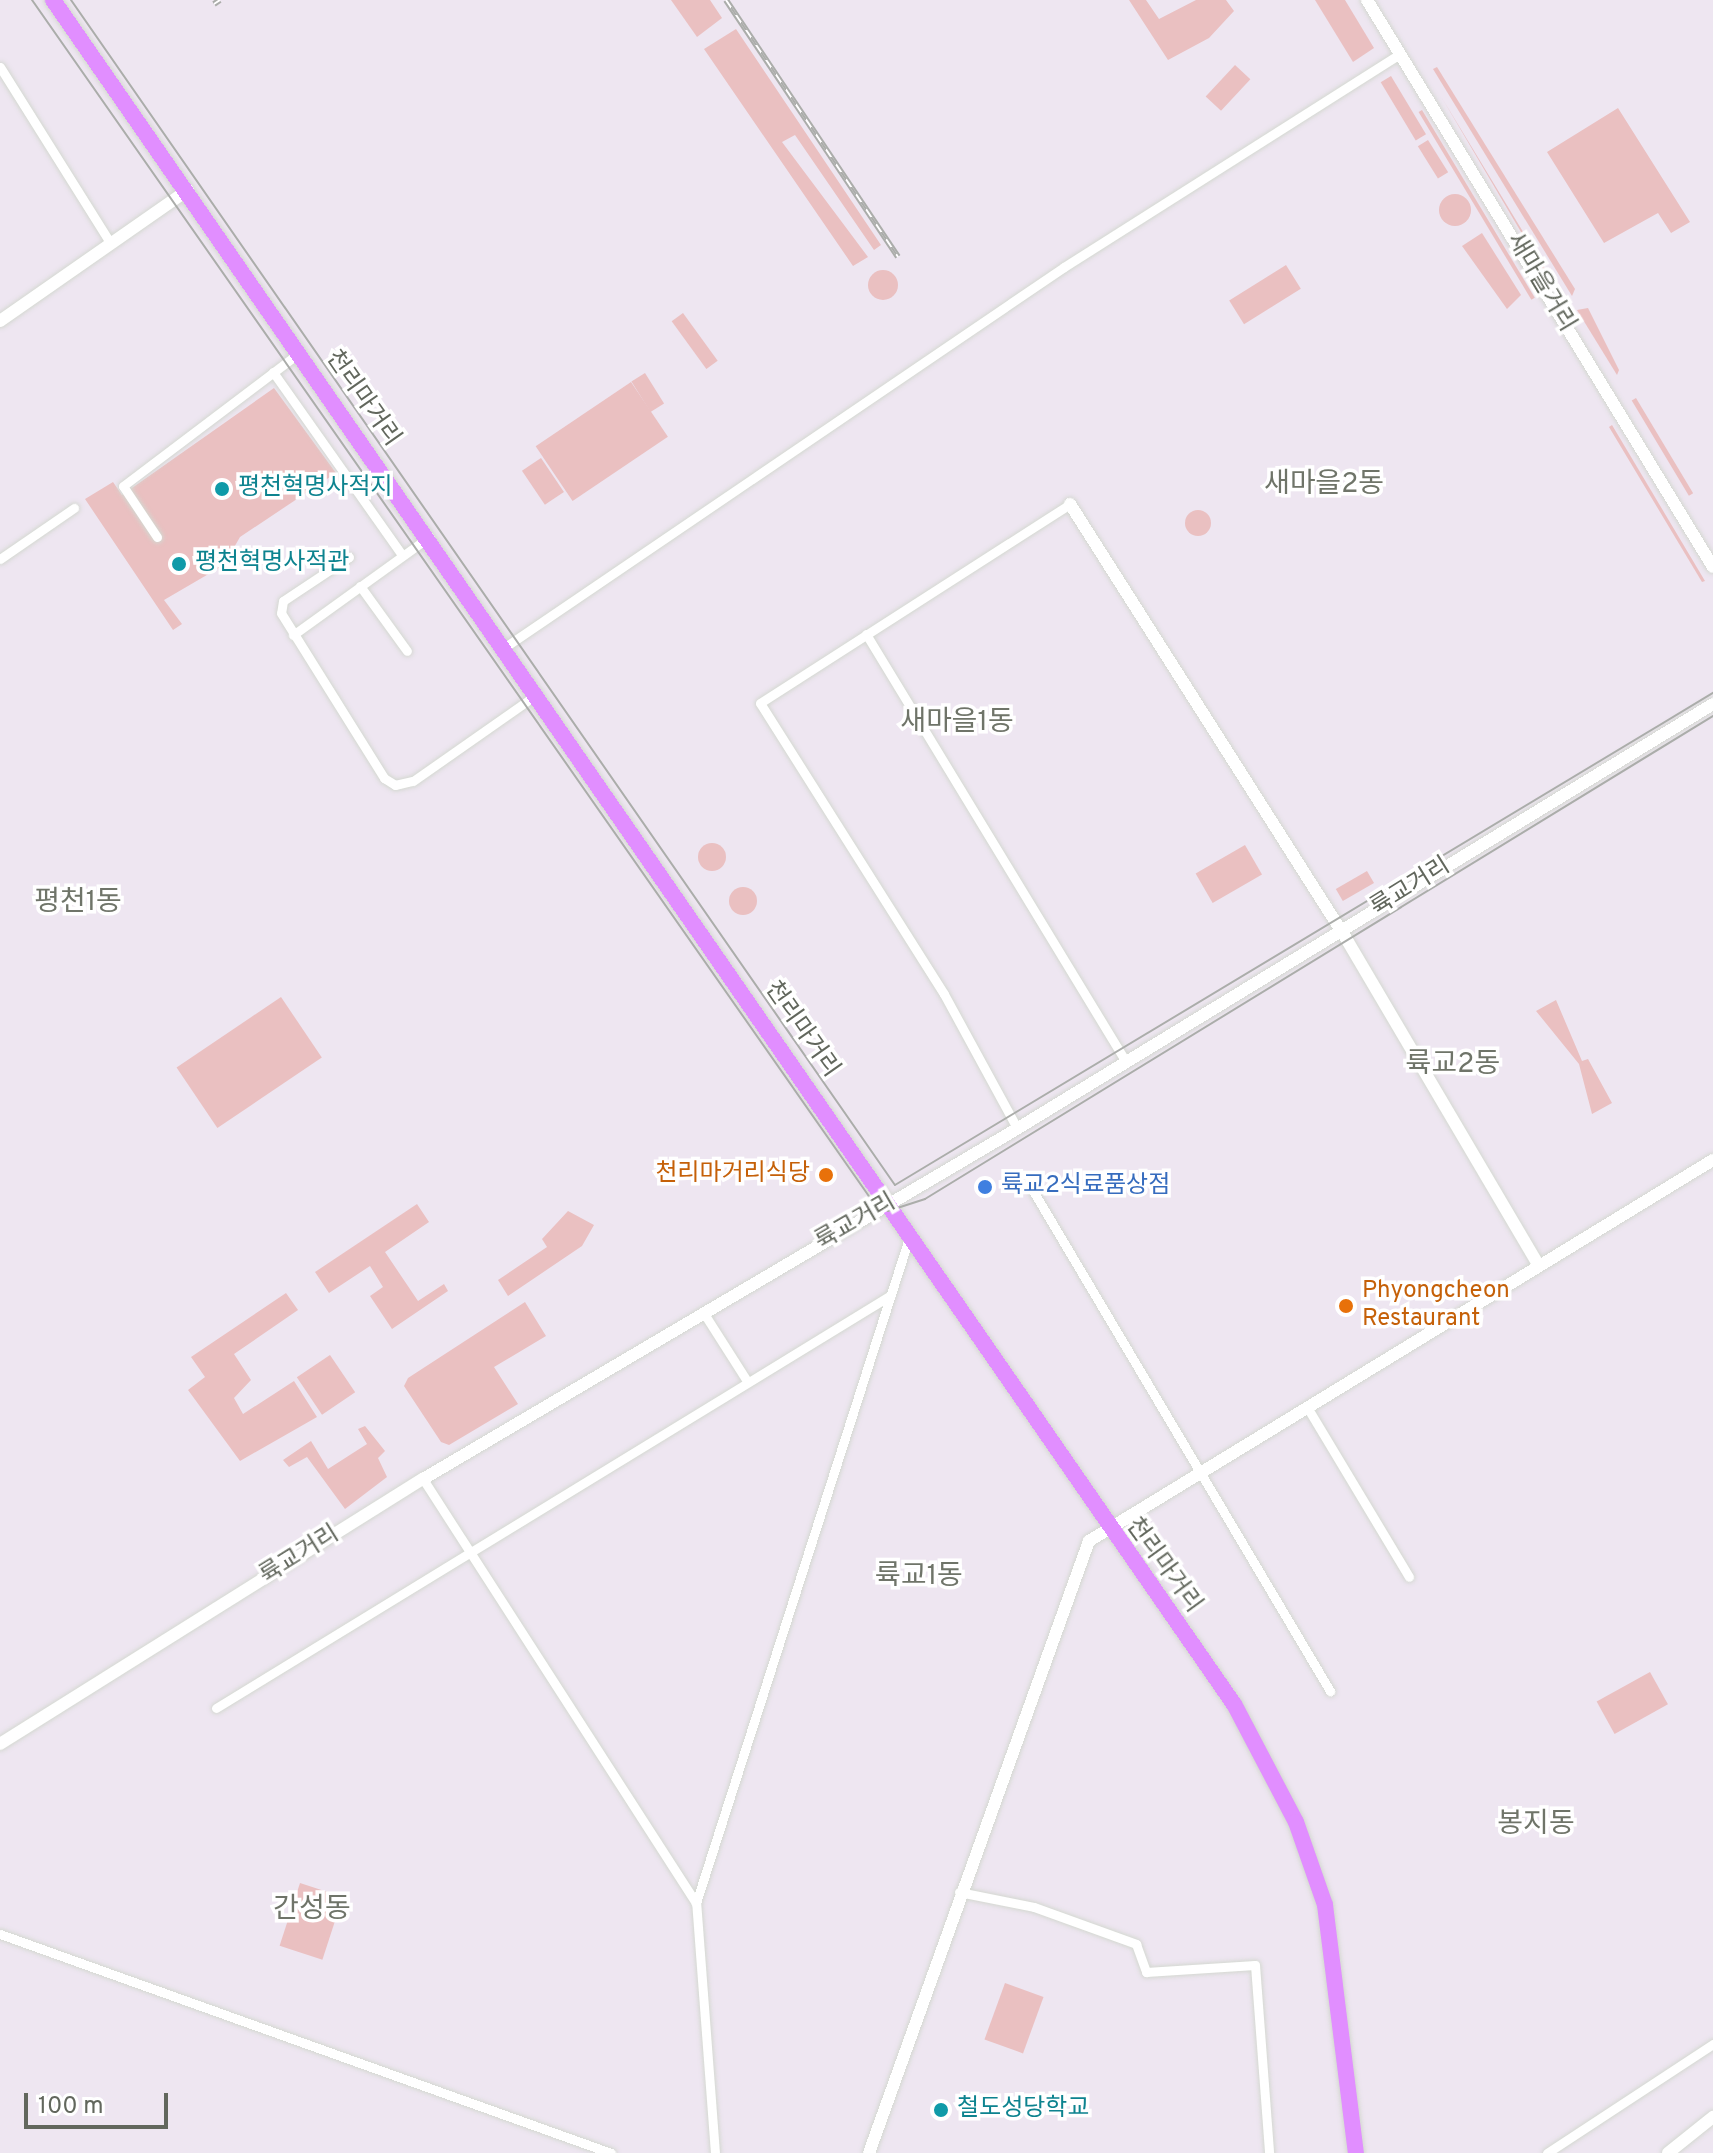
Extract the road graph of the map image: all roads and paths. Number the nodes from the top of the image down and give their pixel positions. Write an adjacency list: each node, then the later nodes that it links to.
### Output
1 (53, 0): 5 (highway, 천리마거리)
2 (1367, 0): 3 (street, 새마을거리)
3 (1400, 54): 17 (street, 새마을거리); 21 (street)
4 (0, 67): 6 (street)
5 (188, 190): 6 (street); 8 (highway, 천리마거리)
6 (111, 244): 7 (street)
7 (0, 321)
8 (300, 352): 9 (street); 13 (highway, 천리마거리)
9 (273, 372): 12 (street); 14 (street)
10 (1070, 504): 19 (street); 25 (street)
11 (74, 508): 16 (street)
12 (157, 537)
13 (429, 537): 14 (street); 21 (highway, 천리마거리)
14 (402, 555): 18 (street)
15 (349, 557): 20 (street)
16 (0, 559)
17 (1713, 567)
18 (360, 586): 20 (street); 22 (street)
19 (866, 634): 26 (street); 27 (street)
20 (293, 635): 23 (street)
21 (505, 647): 23 (highway, 천리마거리)
22 (407, 651)
23 (538, 694): 30 (highway, 천리마거리)
24 (1713, 704): 25 (street, 륙교거리)
25 (1342, 932): 26 (street, 륙교거리); 32 (street)
26 (1126, 1062): 27 (street, 륙교거리)
27 (1017, 1128): 30 (street, 륙교거리)
28 (1713, 1160): 32 (street)
29 (1029, 1184): 37 (street)
30 (892, 1203): 31 (highway, 천리마거리); 34 (street, 륙교거리)
31 (912, 1230): 33 (street); 39 (highway, 천리마거리)
32 (1539, 1266): 36 (street)
33 (891, 1295): 35 (street); 46 (street)
34 (703, 1312): 35 (street); 38 (street, 륙교거리)
35 (747, 1381): 40 (street)
36 (1307, 1407): 37 (street); 41 (street)
37 (1201, 1472): 39 (street); 42 (street)
38 (423, 1479): 40 (street); 44 (street, 륙교거리)
39 (1106, 1529): 45 (street); 54 (highway, 천리마거리)
40 (470, 1552): 43 (street); 46 (street)
41 (1409, 1577)
42 (1330, 1691)
43 (216, 1708)
44 (0, 1744)
45 (958, 1892): 52 (street); 53 (street)
46 (696, 1903): 51 (street)
47 (0, 1934): 50 (street)
48 (1713, 2044): 55 (street)
49 (1713, 2117): 56 (street)
50 (611, 2153)
51 (715, 2153)
52 (869, 2153)
53 (1269, 2153)
54 (1356, 2153)
55 (1547, 2153)
56 (1668, 2153)

